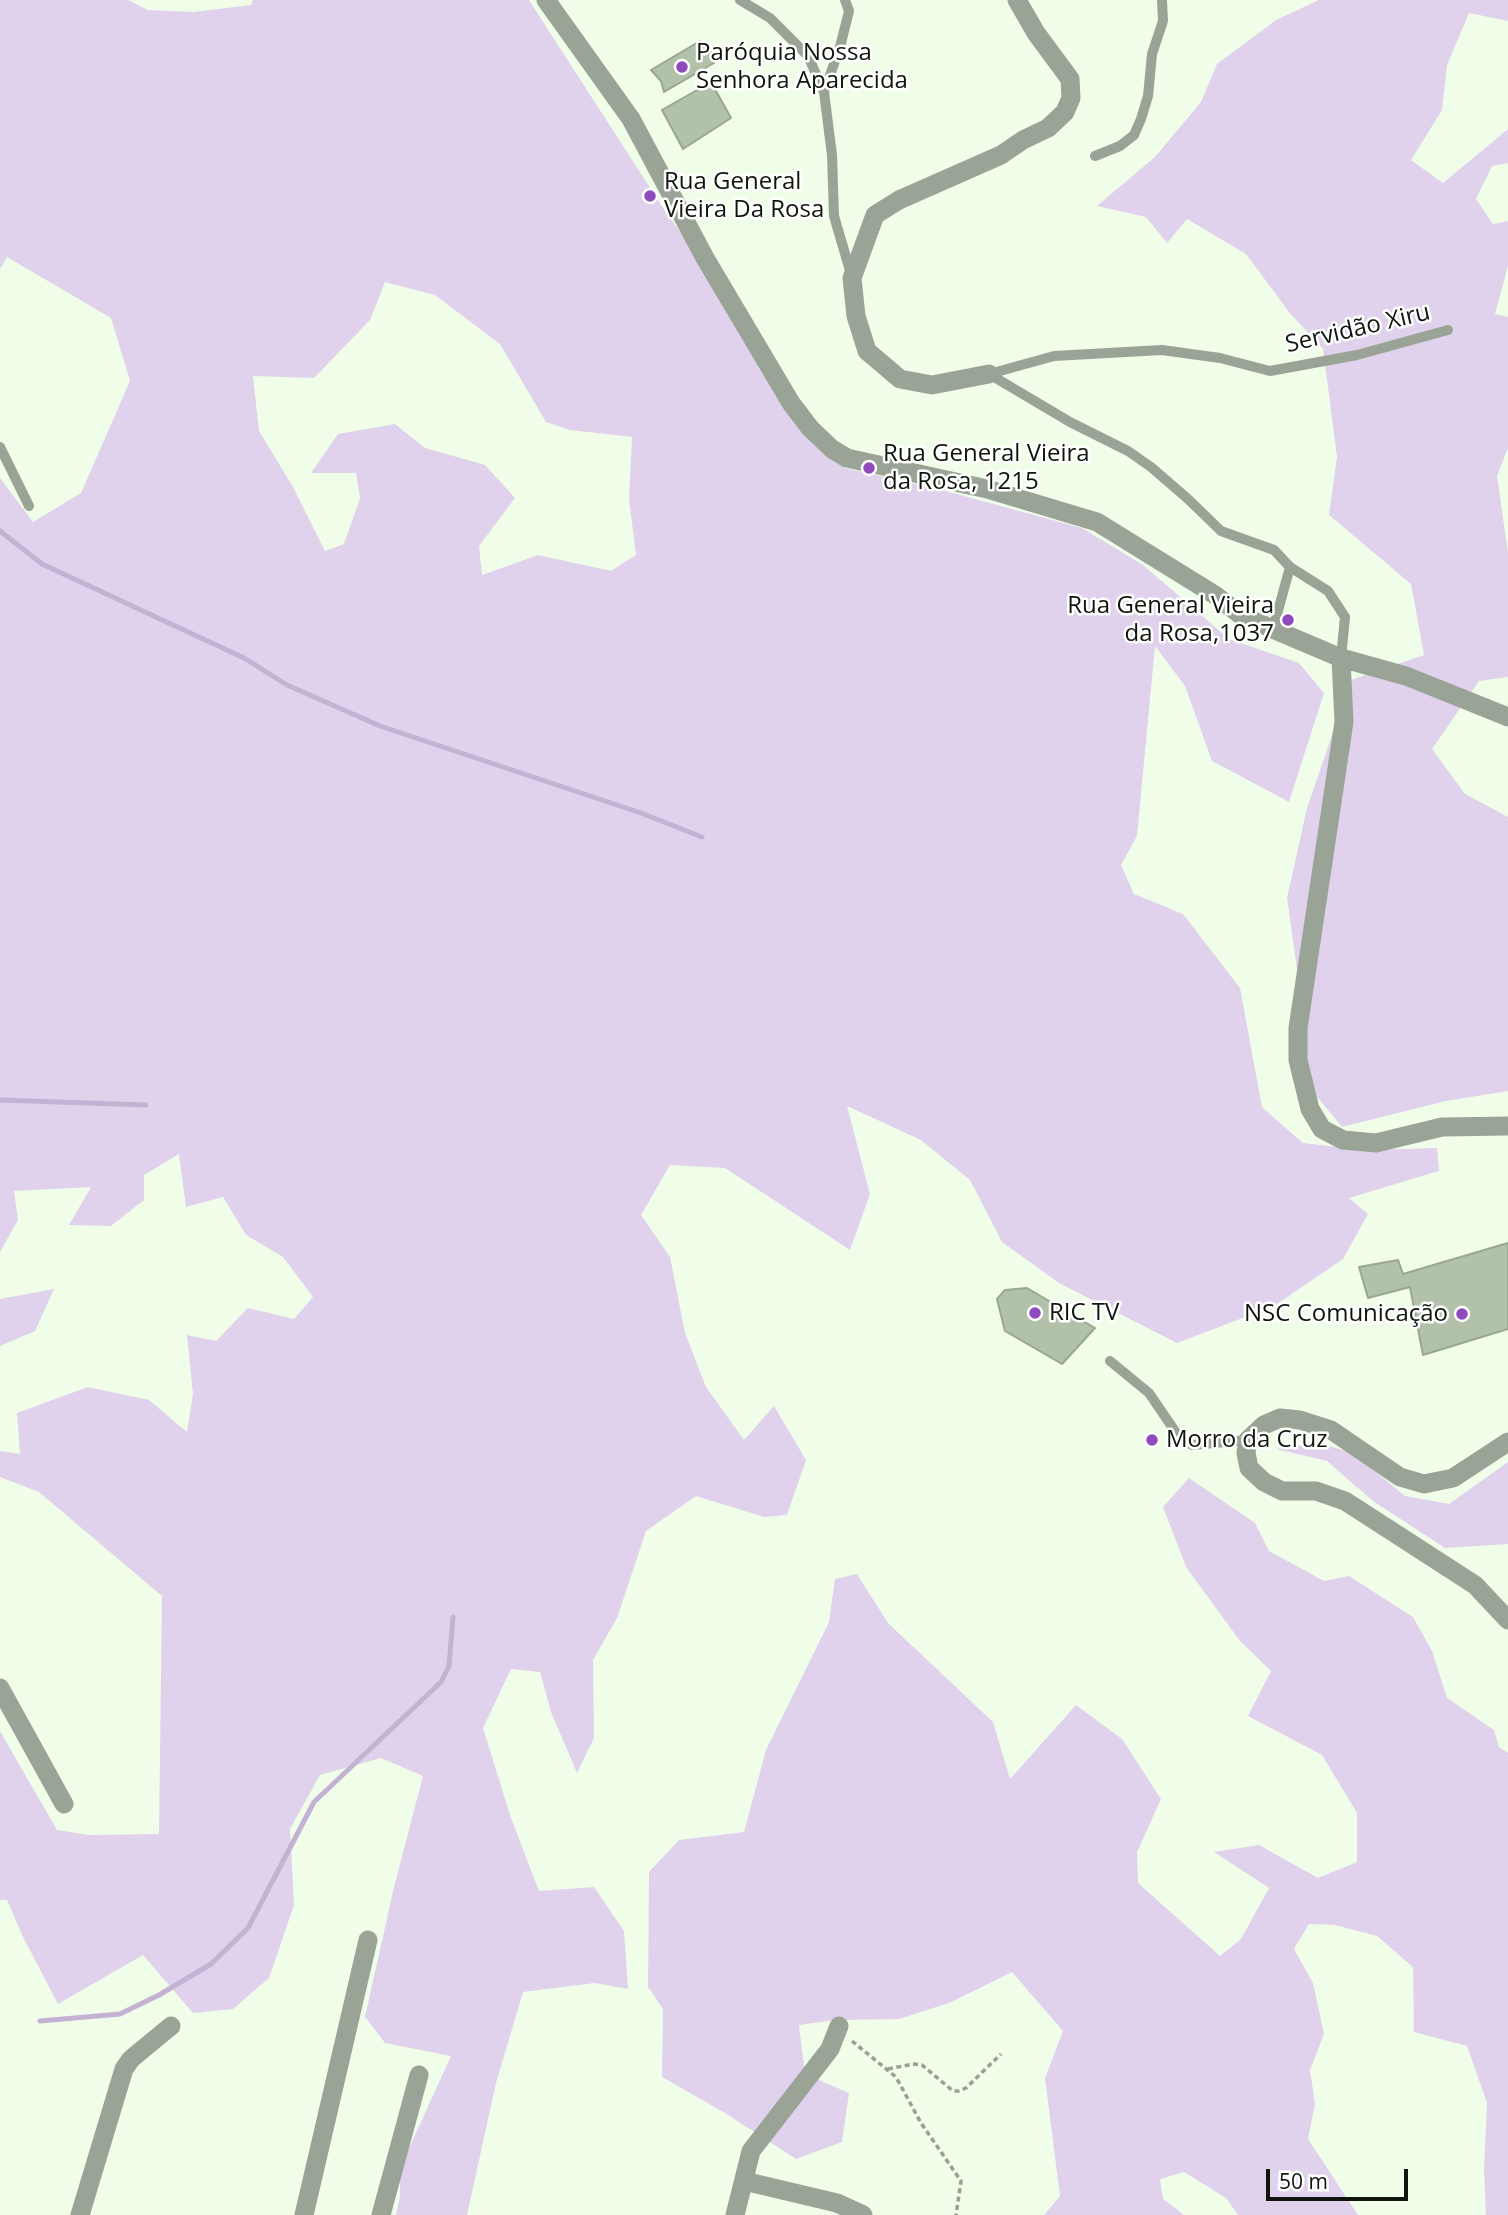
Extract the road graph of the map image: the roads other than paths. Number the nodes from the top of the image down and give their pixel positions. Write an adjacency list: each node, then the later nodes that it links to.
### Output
1 (546, 0): 14 (street)
2 (740, 0): 6 (lane)
3 (845, 0): 6 (lane)
4 (1017, 0): 8 (street)
5 (1162, 0): 7 (lane)
6 (824, 92): 8 (lane)
7 (1095, 156)
8 (852, 278): 10 (street)
9 (1448, 330): 10 (lane, Servidão Xiru)
10 (989, 374): 13 (lane)
11 (0, 447): 12 (lane)
12 (29, 506)
13 (1290, 567): 14 (lane); 15 (lane)
14 (1273, 629): 15 (street)
15 (1341, 658): 16 (street); 17 (street)
16 (1508, 717)
17 (1508, 1126)
18 (1110, 1361): 19 (lane)
19 (1248, 1440): 20 (street); 21 (street)
20 (1508, 1442)
21 (1508, 1620)
22 (0, 1688): 23 (street)
23 (65, 1804)
24 (368, 1940): 30 (street)
25 (170, 2026): 29 (street)
26 (839, 2026): 28 (street)
27 (419, 2075): 31 (street)
28 (744, 2182): 32 (street); 33 (street)
29 (80, 2215)
30 (304, 2215)
31 (381, 2215)
32 (735, 2215)
33 (863, 2215)

